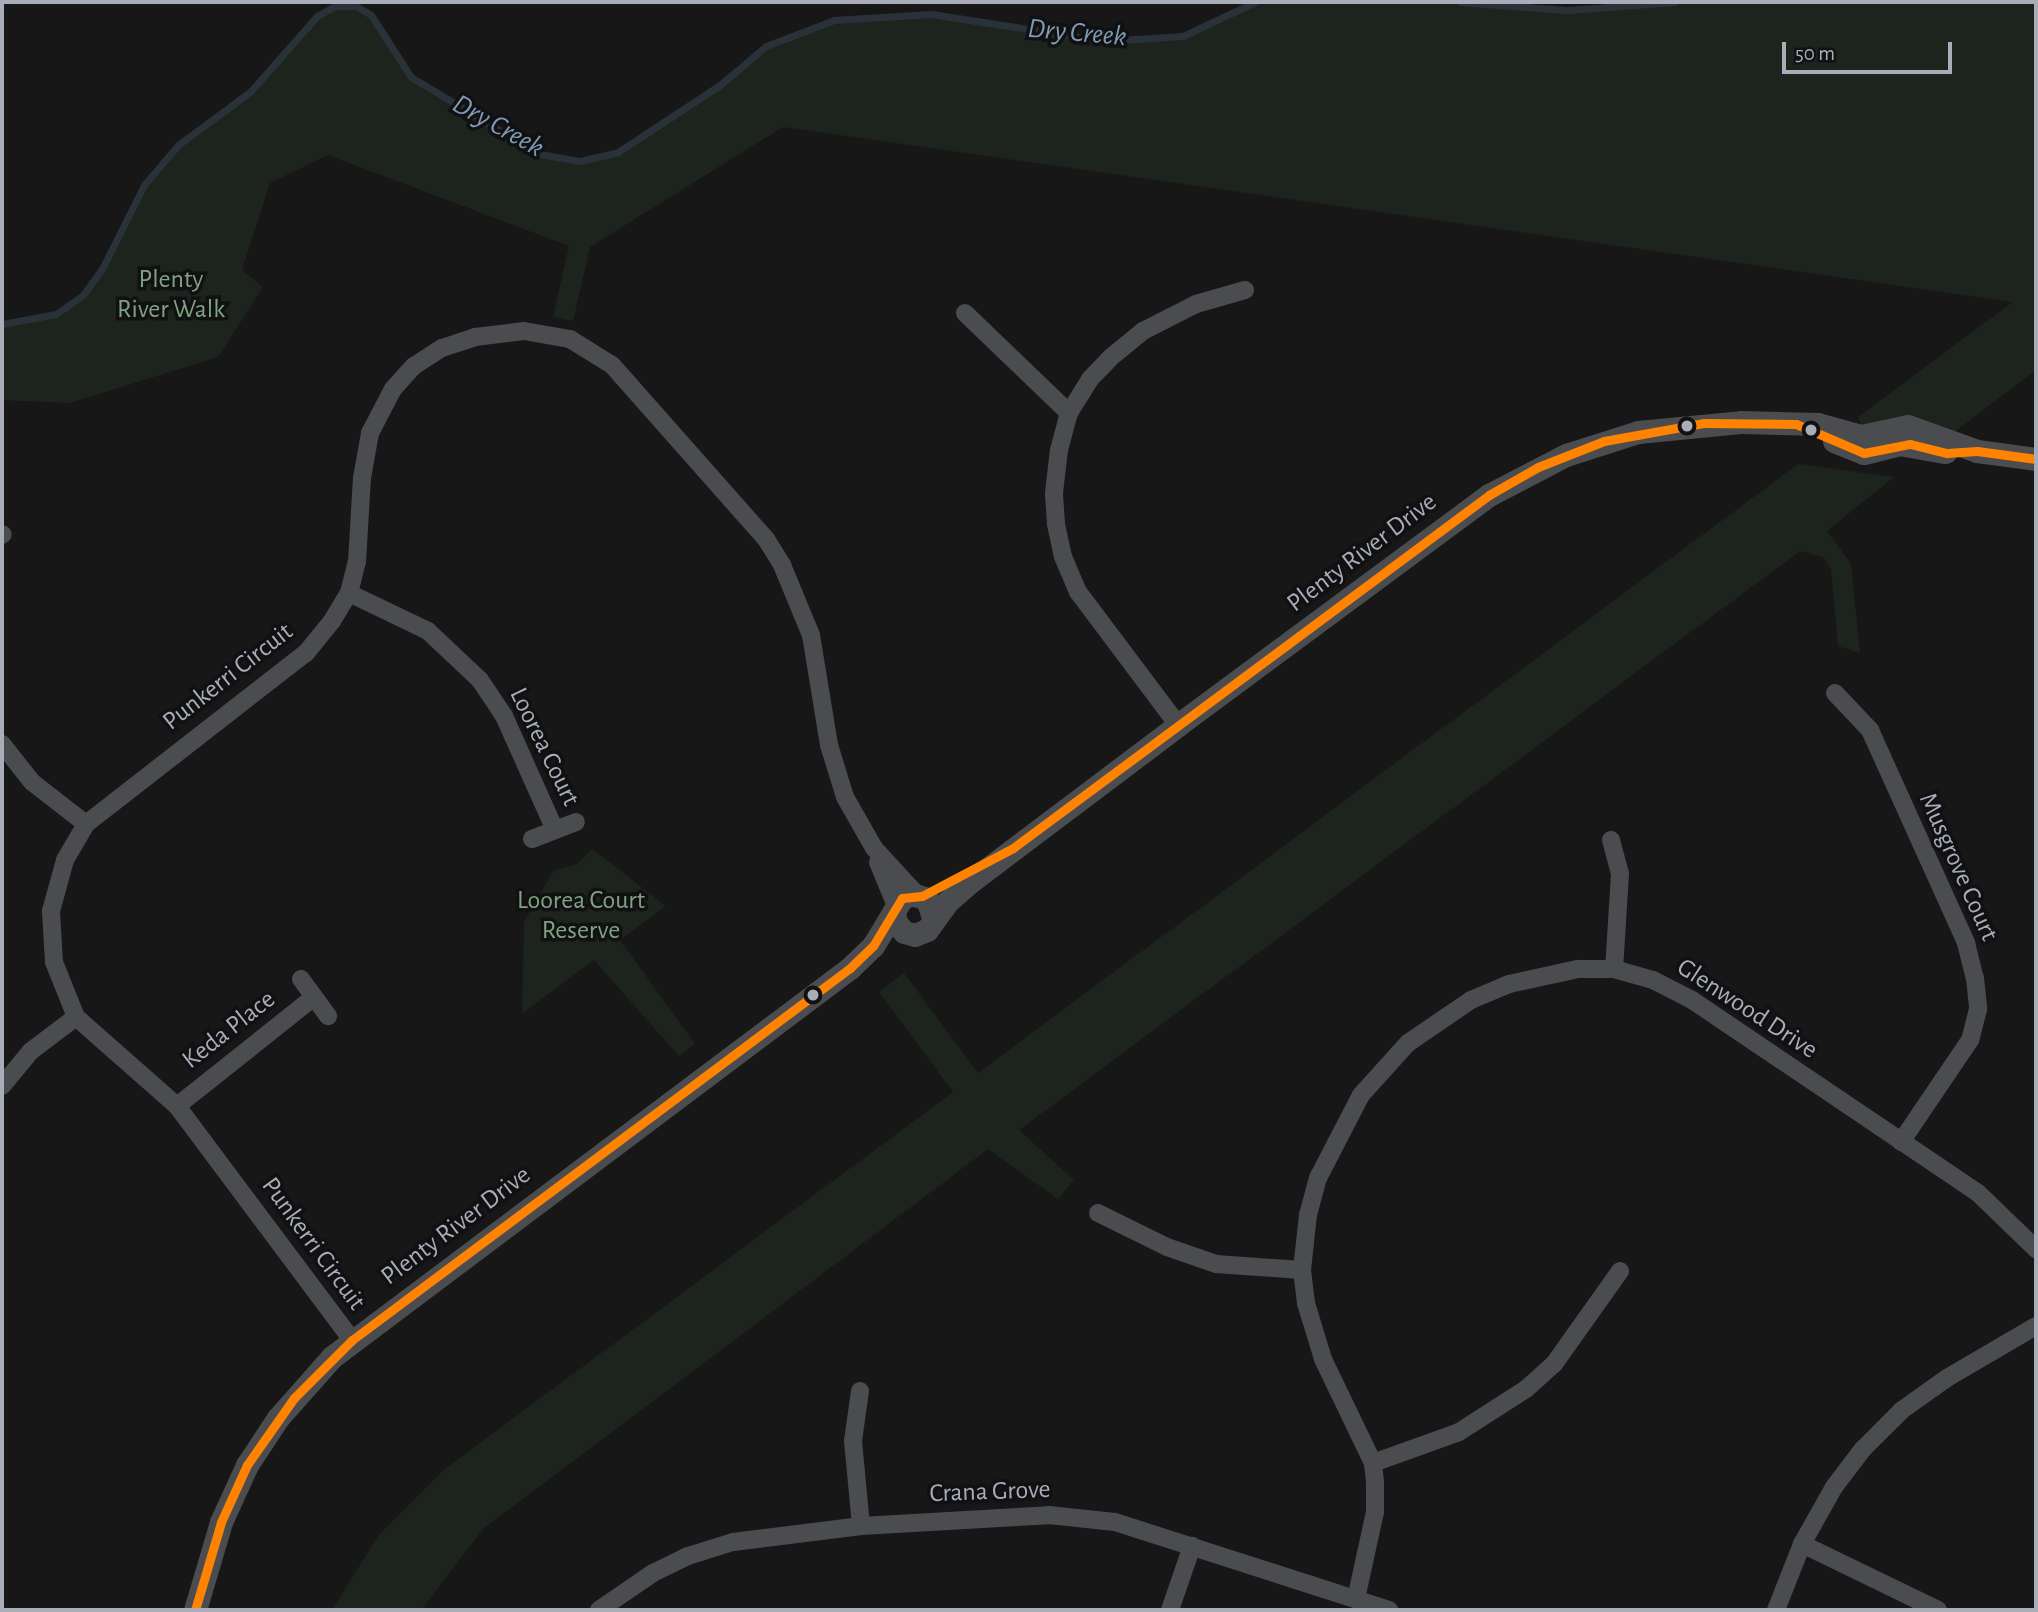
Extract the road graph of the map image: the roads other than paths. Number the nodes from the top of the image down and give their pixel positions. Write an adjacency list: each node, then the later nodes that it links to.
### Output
1 (1245, 290): 3 (street)
2 (965, 313): 3 (street)
3 (1069, 413): 7 (street)
4 (2036, 459): 7 (street, Plenty River Drive)
5 (349, 593): 10 (street, Punkerri Circuit); 11 (street, Loorea Court); 14 (street, Punkerri Circuit)
6 (1835, 693): 27 (street, Musgrove Court)
7 (1178, 725): 15 (street, Plenty River Drive)
8 (2, 744): 10 (street)
9 (576, 822): 11 (street, Loorea Court)
10 (86, 824): 24 (street, Punkerri Circuit)
11 (555, 830): 12 (street, Loorea Court)
12 (532, 839)
13 (1611, 840): 20 (street)
14 (874, 848): 16 (street, Punkerri Circuit); 17 (street, Punkerri Circuit)
15 (1013, 848): 16 (street, Plenty River Drive); 18 (street, Plenty River Drive)
16 (920, 896): 17 (street); 18 (street)
17 (895, 908): 18 (street); 19 (street, Plenty River Drive)
18 (928, 926): 19 (street, Plenty River Drive)
19 (850, 968): 33 (street, Plenty River Drive)
20 (1614, 969): 27 (street, Glenwood Drive); 30 (street, Glenwood Drive)
21 (301, 979): 22 (street, Keda Place)
22 (314, 997): 23 (street, Keda Place); 26 (street, Keda Place)
23 (328, 1016)
24 (76, 1017): 25 (street); 26 (street, Punkerri Circuit)
25 (2, 1086)
26 (177, 1106): 33 (street, Punkerri Circuit)
27 (1901, 1142): 29 (street, Glenwood Drive)
28 (1098, 1213): 30 (street)
29 (2036, 1249)
30 (1302, 1270): 35 (street, Glenwood Drive)
31 (1620, 1270): 35 (street)
32 (2036, 1326): 37 (street)
33 (352, 1340): 40 (street, Plenty River Drive)
34 (860, 1391): 36 (street)
35 (1373, 1463): 39 (street, Glenwood Drive)
36 (861, 1526): 38 (street, Crana Grove); 41 (street, Crana Grove)
37 (1802, 1544): 44 (street); 45 (street)
38 (1192, 1546): 39 (street, Crana Grove); 42 (street)
39 (1356, 1599): 43 (street, Crana Grove)
40 (195, 1610)
41 (599, 1610)
42 (1170, 1610)
43 (1389, 1610)
44 (1776, 1610)
45 (1938, 1610)

